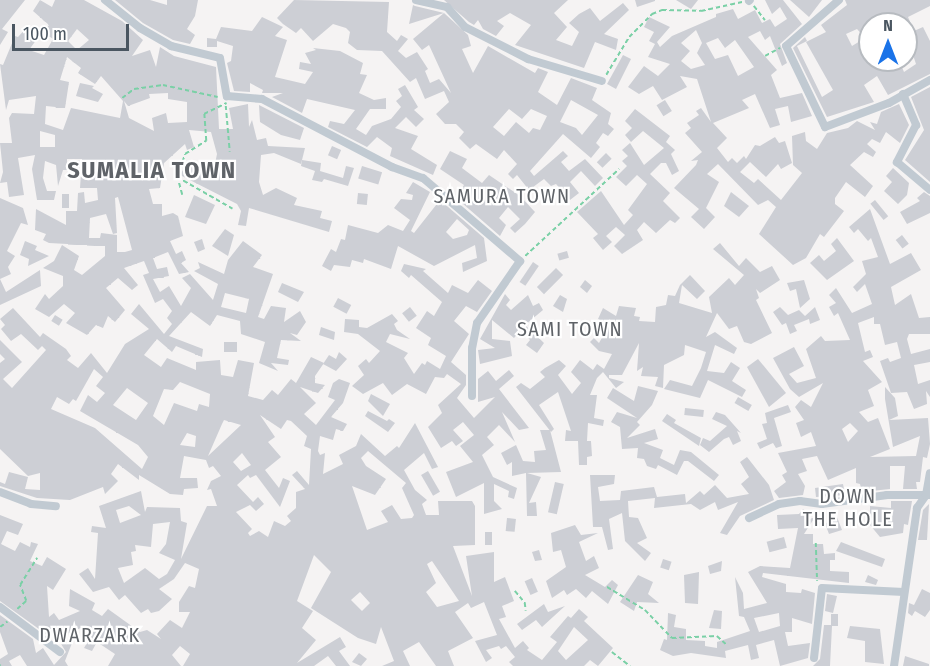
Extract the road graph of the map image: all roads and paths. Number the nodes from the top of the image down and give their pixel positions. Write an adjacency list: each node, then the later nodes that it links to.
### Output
1 (105, 0): 11 (street)
2 (416, 0): 9 (street)
3 (839, 0): 6 (street)
4 (749, 1): 5 (path); 9 (path)
5 (765, 20)
6 (786, 46): 7 (path); 10 (street)
7 (765, 56)
8 (930, 80): 10 (street)
9 (602, 81)
10 (903, 94): 17 (street)
11 (226, 95): 12 (path); 13 (path); 20 (street)
12 (122, 98)
13 (226, 106): 14 (path); 16 (path)
14 (230, 152)
15 (619, 168): 20 (path)
16 (177, 176): 18 (path); 19 (path)
17 (930, 190)
18 (182, 195)
19 (233, 208)
20 (520, 261): 21 (street)
21 (472, 396)
22 (930, 473): 24 (street)
23 (0, 492): 25 (street)
24 (928, 495): 26 (street); 32 (street)
25 (56, 506)
26 (749, 518)
27 (816, 543): 30 (path)
28 (37, 558): 35 (path)
29 (607, 587): 36 (path)
30 (822, 588): 32 (street); 39 (street)
31 (514, 591): 34 (path)
32 (904, 592): 41 (street)
33 (0, 607): 35 (street)
34 (526, 611)
35 (10, 615): 37 (street)
36 (726, 644)
37 (60, 652)
38 (612, 652): 40 (path)
39 (814, 658)
40 (630, 666)
41 (894, 666)

